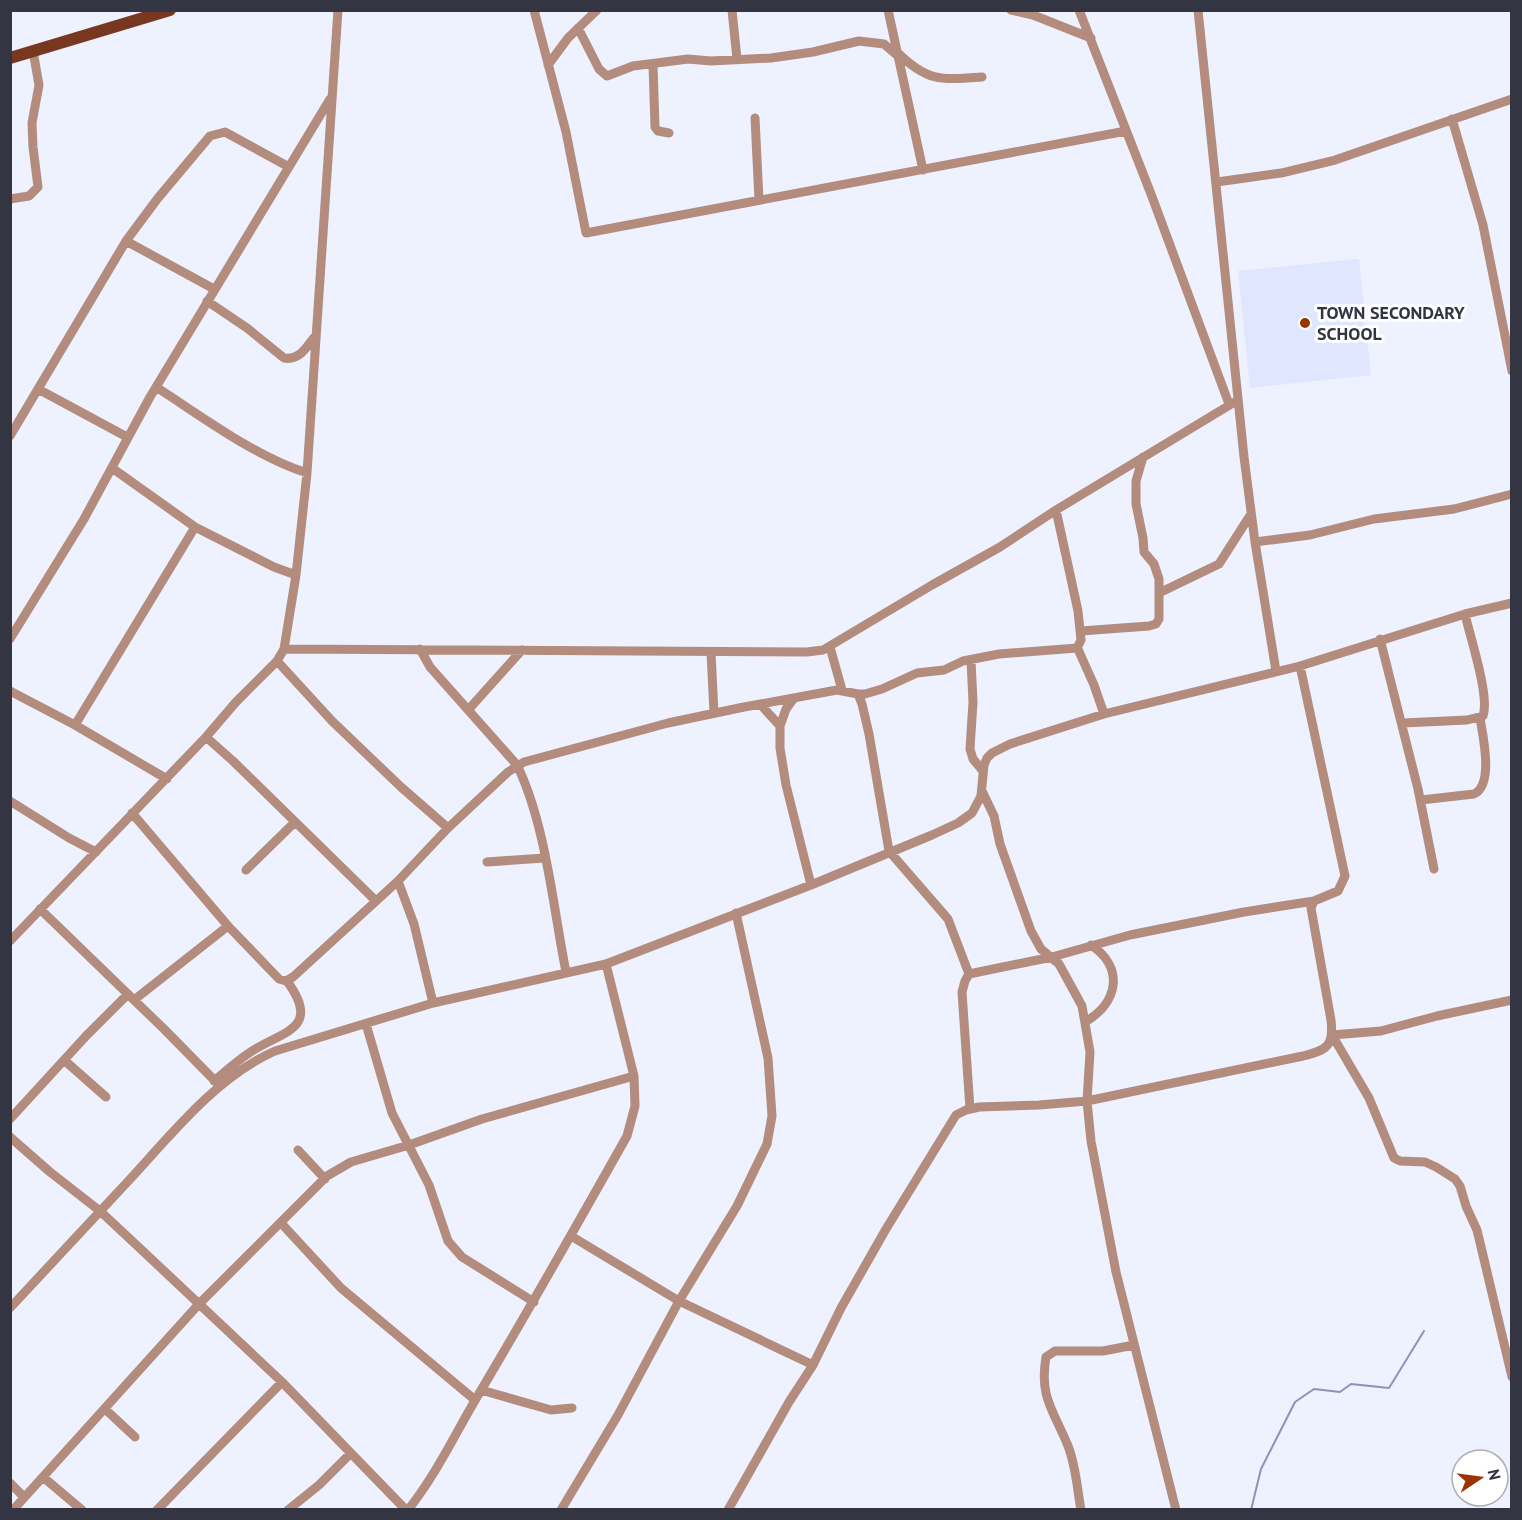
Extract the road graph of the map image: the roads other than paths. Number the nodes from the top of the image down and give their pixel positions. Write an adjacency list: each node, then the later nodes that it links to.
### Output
1 (170, 10): 12 (main road)
2 (338, 10): 19 (street)
3 (534, 10): 17 (street)
4 (597, 10): 10 (street)
5 (732, 10): 15 (street)
6 (888, 10): 13 (street)
7 (1011, 10): 11 (street)
8 (1080, 10): 11 (street)
9 (1198, 10): 27 (street)
10 (578, 28): 16 (street); 17 (street)
11 (1090, 38): 23 (street)
12 (33, 51): 14 (main road); 28 (street)
13 (897, 53): 15 (street); 18 (street); 26 (street)
14 (10, 58)
15 (736, 59): 16 (street)
16 (653, 64): 24 (street)
17 (548, 65): 29 (street)
18 (982, 77)
19 (331, 97): 25 (street); 33 (street)
20 (1512, 99): 22 (street)
21 (755, 118): 29 (street)
22 (1452, 119): 27 (street); 34 (street)
23 (1126, 131): 26 (street); 38 (street)
24 (669, 133)
25 (289, 167): 30 (street); 31 (street)
26 (923, 170): 29 (street)
27 (1217, 182): 37 (street)
28 (10, 199)
29 (759, 200)
30 (126, 241): 31 (street); 36 (street)
31 (214, 290): 32 (street)
32 (207, 301): 33 (street); 35 (street)
33 (316, 335): 43 (street)
34 (1512, 371)
35 (156, 387): 40 (street); 43 (street)
36 (38, 389): 39 (street); 40 (street)
37 (1238, 400): 38 (street); 46 (street)
38 (1229, 405): 41 (street)
39 (10, 436)
40 (127, 437): 42 (street)
41 (1143, 458): 45 (street); 50 (street)
42 (112, 468): 47 (street); 54 (street)
43 (307, 473): 49 (street)
44 (1512, 494): 48 (street)
45 (1056, 510): 53 (street); 56 (street)
46 (1251, 514): 48 (street); 50 (street)
47 (195, 527): 49 (street); 76 (street)
48 (1254, 542): 65 (street)
49 (296, 575): 58 (street)
50 (1159, 593): 53 (street)
51 (1512, 603): 52 (street)
52 (1465, 614): 55 (street); 74 (street)
53 (1081, 631): 57 (street)
54 (10, 639)
55 (1380, 639): 64 (street); 75 (street)
56 (830, 647): 61 (street); 66 (street)
57 (1077, 647): 62 (street); 73 (street)
58 (284, 648): 59 (street); 63 (street)
59 (420, 649): 60 (street); 71 (street)
60 (522, 650): 61 (street); 71 (street)
61 (711, 651): 72 (street)
62 (971, 660): 68 (street); 80 (street)
63 (277, 661): 78 (street); 87 (street)
64 (1300, 666): 65 (street); 97 (street)
65 (1276, 671): 73 (street)
66 (843, 690): 68 (street); 69 (street)
67 (10, 692): 76 (street)
68 (858, 694): 88 (street)
69 (794, 698): 70 (street); 77 (street)
70 (760, 704): 72 (street); 77 (street)
71 (469, 709): 79 (street)
72 (714, 713): 79 (street)
73 (1104, 714): 80 (street)
74 (1480, 717): 75 (street); 83 (street)
75 (1403, 723): 83 (street)
76 (75, 724): 81 (street)
77 (780, 726): 95 (street)
78 (206, 737): 81 (street); 86 (street)
79 (517, 765): 87 (street); 90 (street)
80 (983, 771): 82 (street)
81 (167, 779): 85 (street)
82 (982, 791): 88 (street); 103 (street)
83 (1421, 800): 93 (street)
84 (10, 801): 89 (street)
85 (132, 813): 89 (street); 100 (street)
86 (295, 822): 92 (street); 96 (street)
87 (448, 828): 94 (street)
88 (889, 851): 95 (street); 106 (street)
89 (96, 852): 98 (street)
90 (544, 858): 91 (street); 105 (street)
91 (487, 862)
92 (246, 870)
93 (1434, 870)
94 (398, 881): 96 (street); 110 (street)
95 (811, 885): 99 (street)
96 (375, 900): 107 (street)
97 (1314, 901): 102 (street); 113 (street)
98 (39, 909): 101 (street); 108 (street)
99 (736, 913): 104 (street); 128 (street)
100 (228, 926): 107 (street); 108 (street)
101 (10, 941)
102 (1091, 945): 103 (street); 111 (street)
103 (1052, 957): 106 (street); 111 (street)
104 (606, 964): 105 (street); 115 (street)
105 (566, 972): 110 (street)
106 (969, 975): 119 (street)
107 (287, 981): 116 (street)
108 (131, 997): 114 (street); 116 (street)
109 (1512, 1000): 113 (street)
110 (433, 1003): 112 (street)
111 (1085, 1022): 118 (street)
112 (366, 1024): 116 (street); 122 (street)
113 (1332, 1035): 118 (street); 134 (street)
114 (64, 1060): 117 (street); 120 (street)
115 (634, 1076): 122 (street); 127 (street)
116 (217, 1084): 125 (street)
117 (106, 1097)
118 (1087, 1101): 119 (street); 132 (street)
119 (970, 1109): 133 (street)
120 (10, 1119)
121 (10, 1137): 125 (street)
122 (409, 1145): 124 (street); 129 (street)
123 (298, 1150): 124 (street)
124 (325, 1179): 126 (street)
125 (100, 1211): 130 (street); 131 (street)
126 (281, 1224): 130 (street); 137 (street)
127 (571, 1236): 128 (street); 129 (street)
128 (680, 1301): 133 (street); 150 (street)
129 (534, 1302): 136 (street)
130 (198, 1305): 135 (street); 139 (street)
131 (10, 1308)
132 (1134, 1345): 152 (street); 153 (street)
133 (813, 1365): 151 (street)
134 (1512, 1377)
135 (282, 1382): 141 (street); 147 (street)
136 (481, 1390): 137 (street); 138 (street)
137 (475, 1400): 149 (street)
138 (572, 1408)
139 (105, 1409): 140 (street); 142 (street)
140 (135, 1437)
141 (351, 1453): 148 (street); 149 (street)
142 (43, 1477): 144 (street); 146 (street)
143 (10, 1482): 144 (street)
144 (24, 1497): 145 (street)
145 (13, 1509)
146 (82, 1509)
147 (157, 1509)
148 (288, 1509)
149 (407, 1509)
150 (561, 1509)
151 (728, 1509)
152 (1081, 1509)
153 (1176, 1509)

